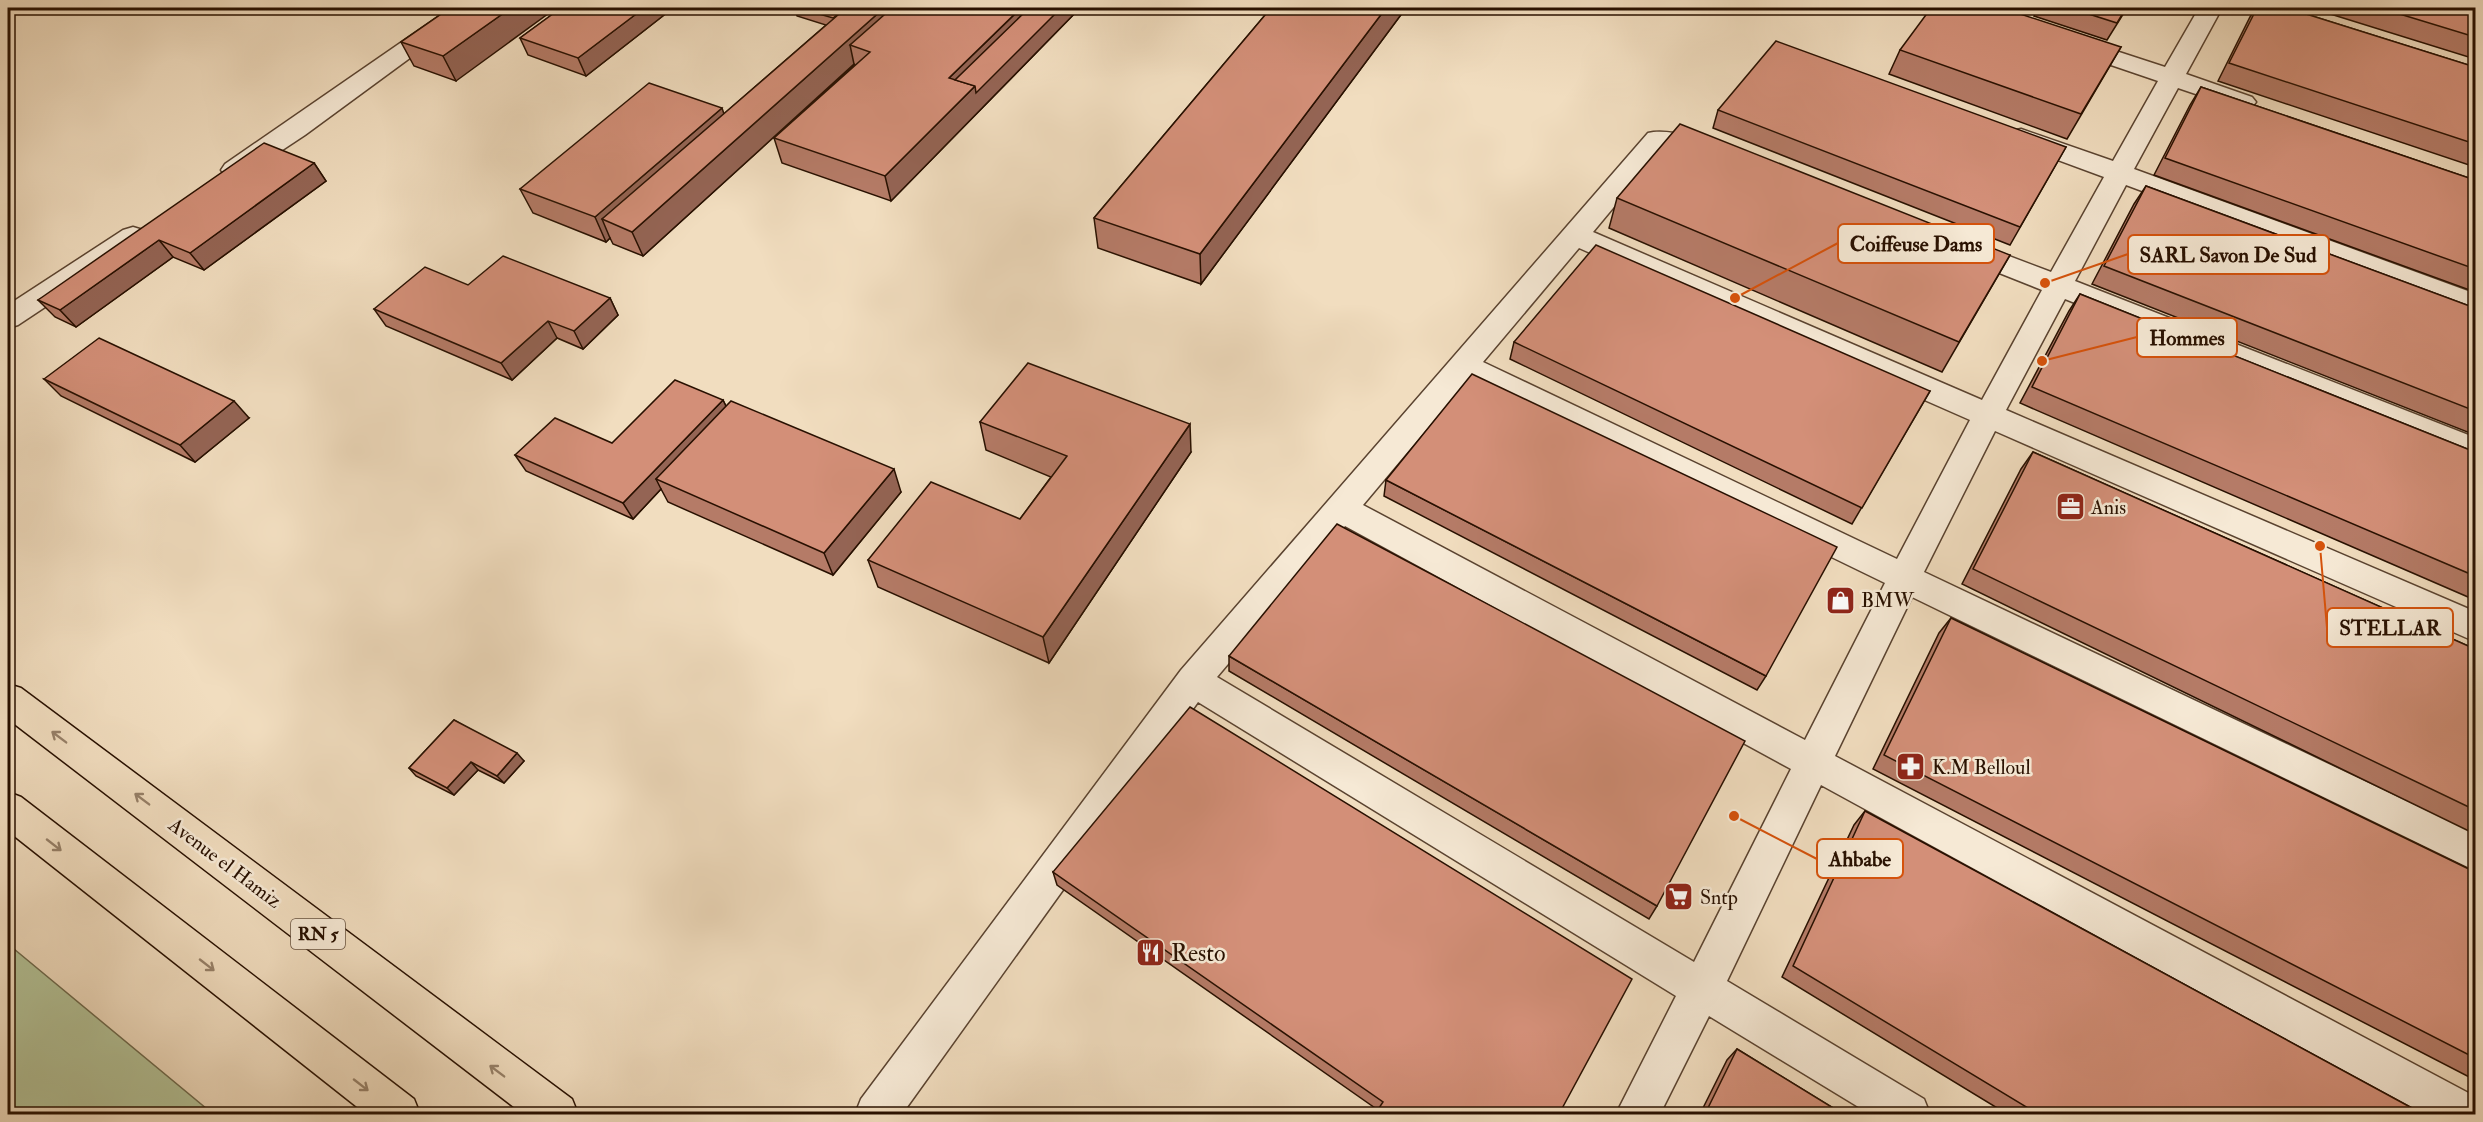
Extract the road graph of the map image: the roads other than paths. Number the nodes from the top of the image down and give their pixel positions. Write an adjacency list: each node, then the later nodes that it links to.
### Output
1 (466, 8): 9 (street)
2 (2211, 8): 4 (street)
3 (2054, 37): 4 (street)
4 (2172, 77): 5 (street); 8 (street)
5 (2262, 108)
6 (1996, 127): 8 (street)
7 (1733, 157): 11 (street)
8 (2119, 173): 13 (street); 14 (street)
9 (216, 182)
10 (157, 220): 15 (street)
11 (1575, 235): 16 (street); 17 (street)
12 (1934, 237): 13 (street)
13 (2057, 285): 17 (street); 18 (street)
14 (2475, 305)
15 (8, 318)
16 (1462, 364): 19 (street); 20 (street)
17 (1987, 415): 20 (street); 21 (street)
18 (2475, 451)
19 (1340, 508): 22 (street); 24 (street)
20 (1904, 578): 24 (street); 26 (street)
21 (2475, 628)
22 (1193, 681): 27 (street); 30 (street)
23 (14, 700): 29 (highway, Avenue el Hamiz / RN 5, one-way to 23)
24 (1813, 763): 27 (street); 33 (street)
25 (8, 809): 28 (highway, one-way to 28)
26 (2475, 853)
27 (1704, 989): 31 (street); 32 (street)
28 (399, 1114)
29 (557, 1114)
30 (876, 1114)
31 (1637, 1114)
32 (1909, 1114)
33 (2465, 1114)

